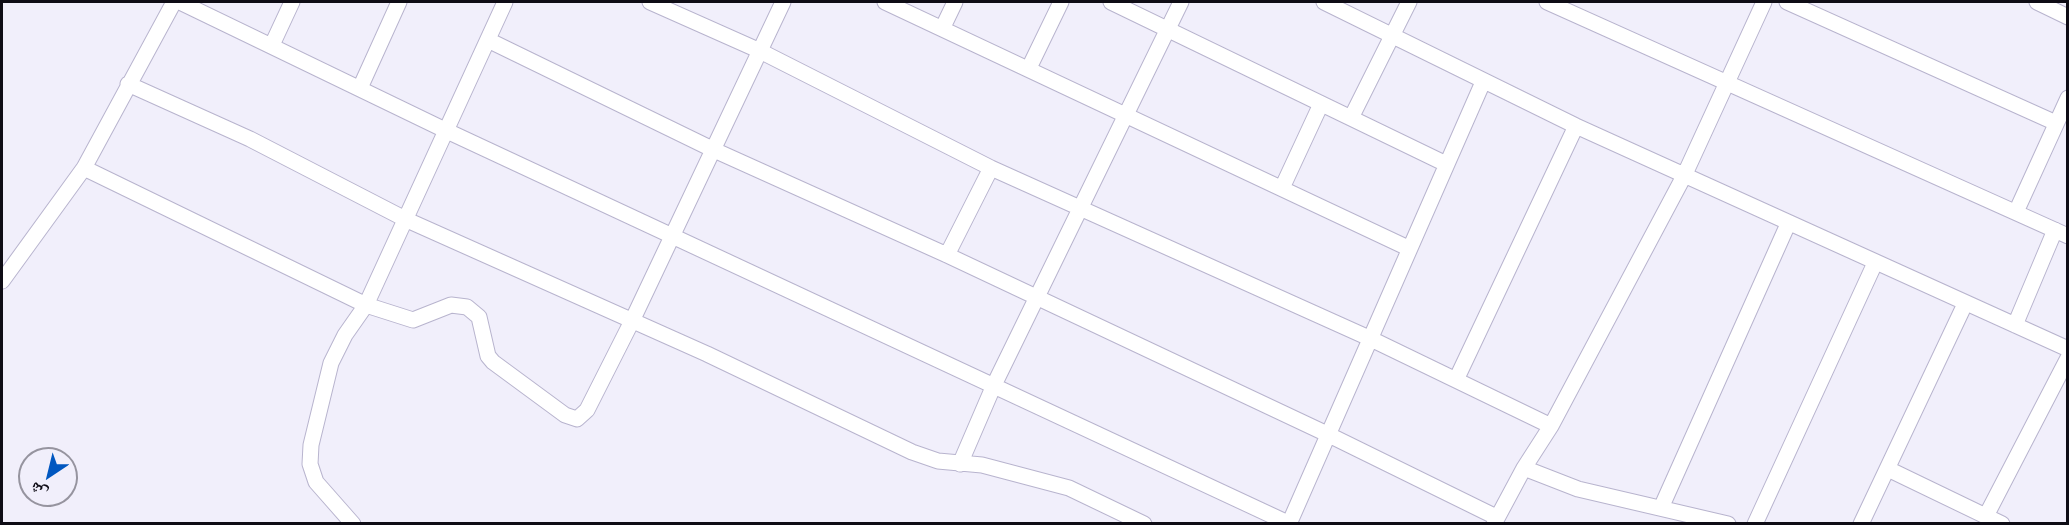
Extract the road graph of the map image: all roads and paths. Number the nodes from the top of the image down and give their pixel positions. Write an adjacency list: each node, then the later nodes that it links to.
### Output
1 (174, 2): 29 (street)
2 (180, 2): 24 (street)
3 (292, 2): 24 (street)
4 (399, 2): 30 (street)
5 (505, 2): 23 (street)
6 (650, 2): 25 (street)
7 (783, 2): 25 (street)
8 (885, 2): 20 (street)
9 (955, 2): 20 (street)
10 (1060, 2): 26 (street)
11 (1111, 2): 21 (street)
12 (1181, 2): 21 (street)
13 (1324, 2): 22 (street)
14 (1409, 2): 22 (street)
15 (1547, 2): 28 (street)
16 (1764, 2): 28 (street)
17 (1787, 2): 35 (street)
18 (2037, 2): 19 (street)
19 (2067, 17)
20 (943, 27): 26 (street)
21 (1168, 30): 32 (street); 33 (street)
22 (1393, 35): 27 (street); 34 (street)
23 (488, 40): 37 (street); 38 (street)
24 (272, 45): 30 (street)
25 (758, 50): 38 (street); 41 (street)
26 (1029, 68): 33 (street)
27 (1483, 82): 36 (street); 39 (street)
28 (1728, 83): 42 (street); 45 (street)
29 (129, 84): 40 (street); 46 (street)
30 (360, 88): 37 (street)
31 (2067, 98): 35 (street)
32 (1322, 104): 34 (street); 43 (street)
33 (1128, 115): 43 (street); 44 (street)
34 (1351, 118): 39 (street)
35 (2056, 123): 45 (street)
36 (1576, 126): 42 (street); 62 (street)
37 (447, 131): 46 (street); 49 (street)
38 (714, 150): 49 (street); 51 (street)
39 (1446, 164): 50 (street)
40 (84, 168): 53 (street); 56 (street)
41 (991, 168): 44 (street); 51 (street)
42 (1684, 176): 47 (street); 64 (street)
43 (1282, 188): 50 (street)
44 (1082, 209): 54 (street); 59 (street)
45 (2016, 212): 48 (street)
46 (407, 220): 56 (street); 57 (street)
47 (1788, 224): 52 (street); 69 (street)
48 (2061, 233): 58 (street)
49 (674, 237): 57 (street); 63 (street)
50 (1408, 248): 59 (street)
51 (947, 255): 54 (street)
52 (1875, 263): 55 (street); 76 (street)
53 (2, 281)
54 (1038, 298): 63 (street); 65 (street)
55 (1965, 304): 58 (street); 68 (street)
56 (366, 305): 57 (street); 73 (street)
57 (632, 321): 66 (street)
58 (2015, 325): 60 (street)
59 (1370, 338): 62 (street); 65 (street)
60 (2067, 349)
61 (2067, 358): 70 (street)
62 (1456, 380): 64 (street)
63 (994, 385): 66 (street); 72 (street)
64 (1551, 426): 67 (street)
65 (1327, 434): 71 (street); 72 (street)
66 (960, 464): 74 (street)
67 (1524, 468): 69 (street); 71 (street)
68 (1888, 469): 70 (street); 77 (street)
69 (1661, 508): 75 (street)
70 (1986, 516): 78 (street)
71 (1495, 520)
72 (1290, 523)
73 (353, 524)
74 (1144, 524)
75 (1728, 524)
76 (1755, 524)
77 (1861, 524)
78 (2002, 524)

